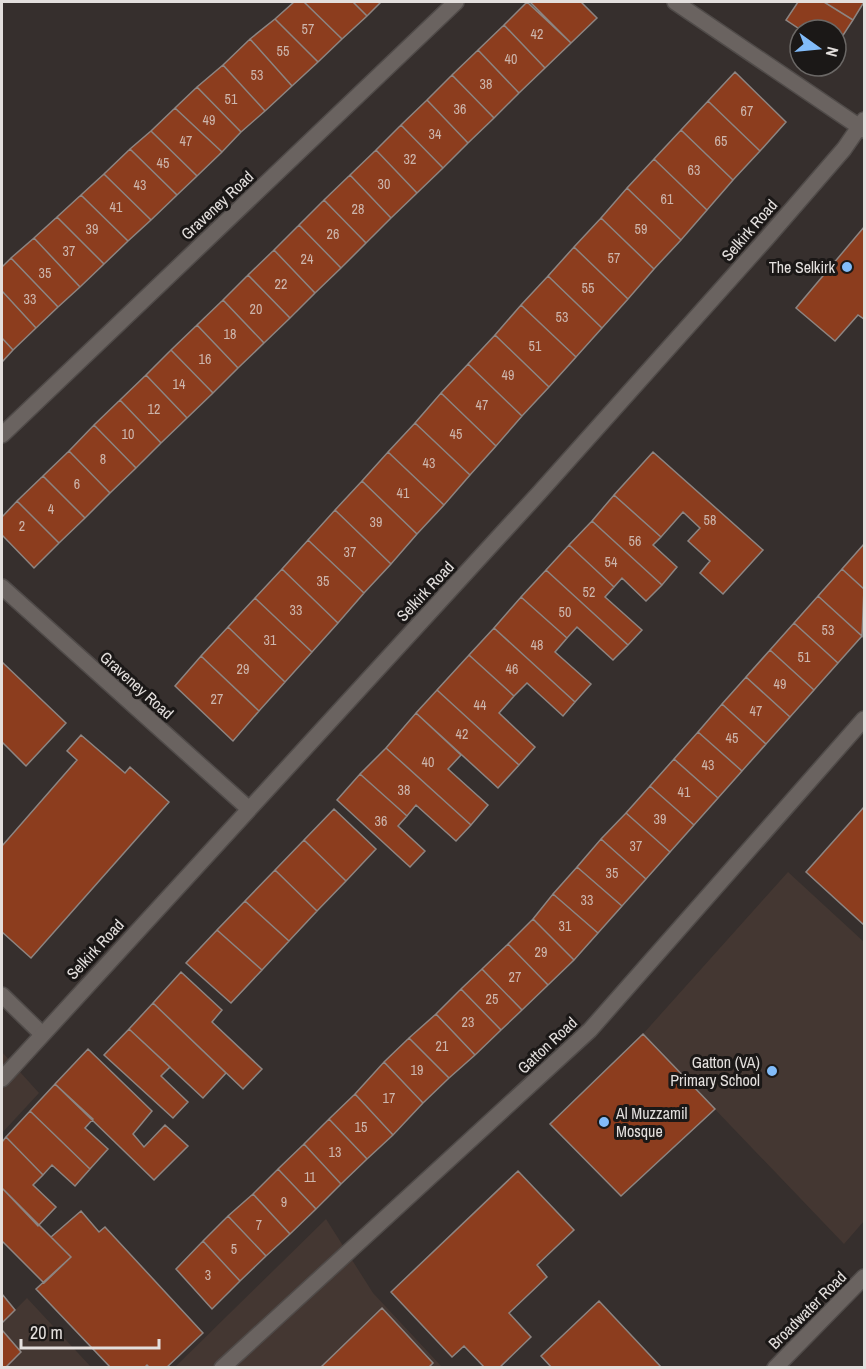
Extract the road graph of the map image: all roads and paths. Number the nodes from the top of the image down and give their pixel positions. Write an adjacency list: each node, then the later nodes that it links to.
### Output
1 (456, 2): 4 (street, Graveney Road)
2 (675, 2): 3 (street)
3 (863, 126): 7 (street, Selkirk Road)
4 (2, 435)
5 (2, 587): 7 (street, Graveney Road)
6 (864, 719): 12 (street, Gatton Road)
7 (249, 809): 9 (street, Selkirk Road)
8 (2, 995): 9 (street)
9 (42, 1034): 10 (street, Selkirk Road)
10 (2, 1079)
11 (864, 1277): 13 (street, Broadwater Road)
12 (222, 1368)
13 (775, 1368)

